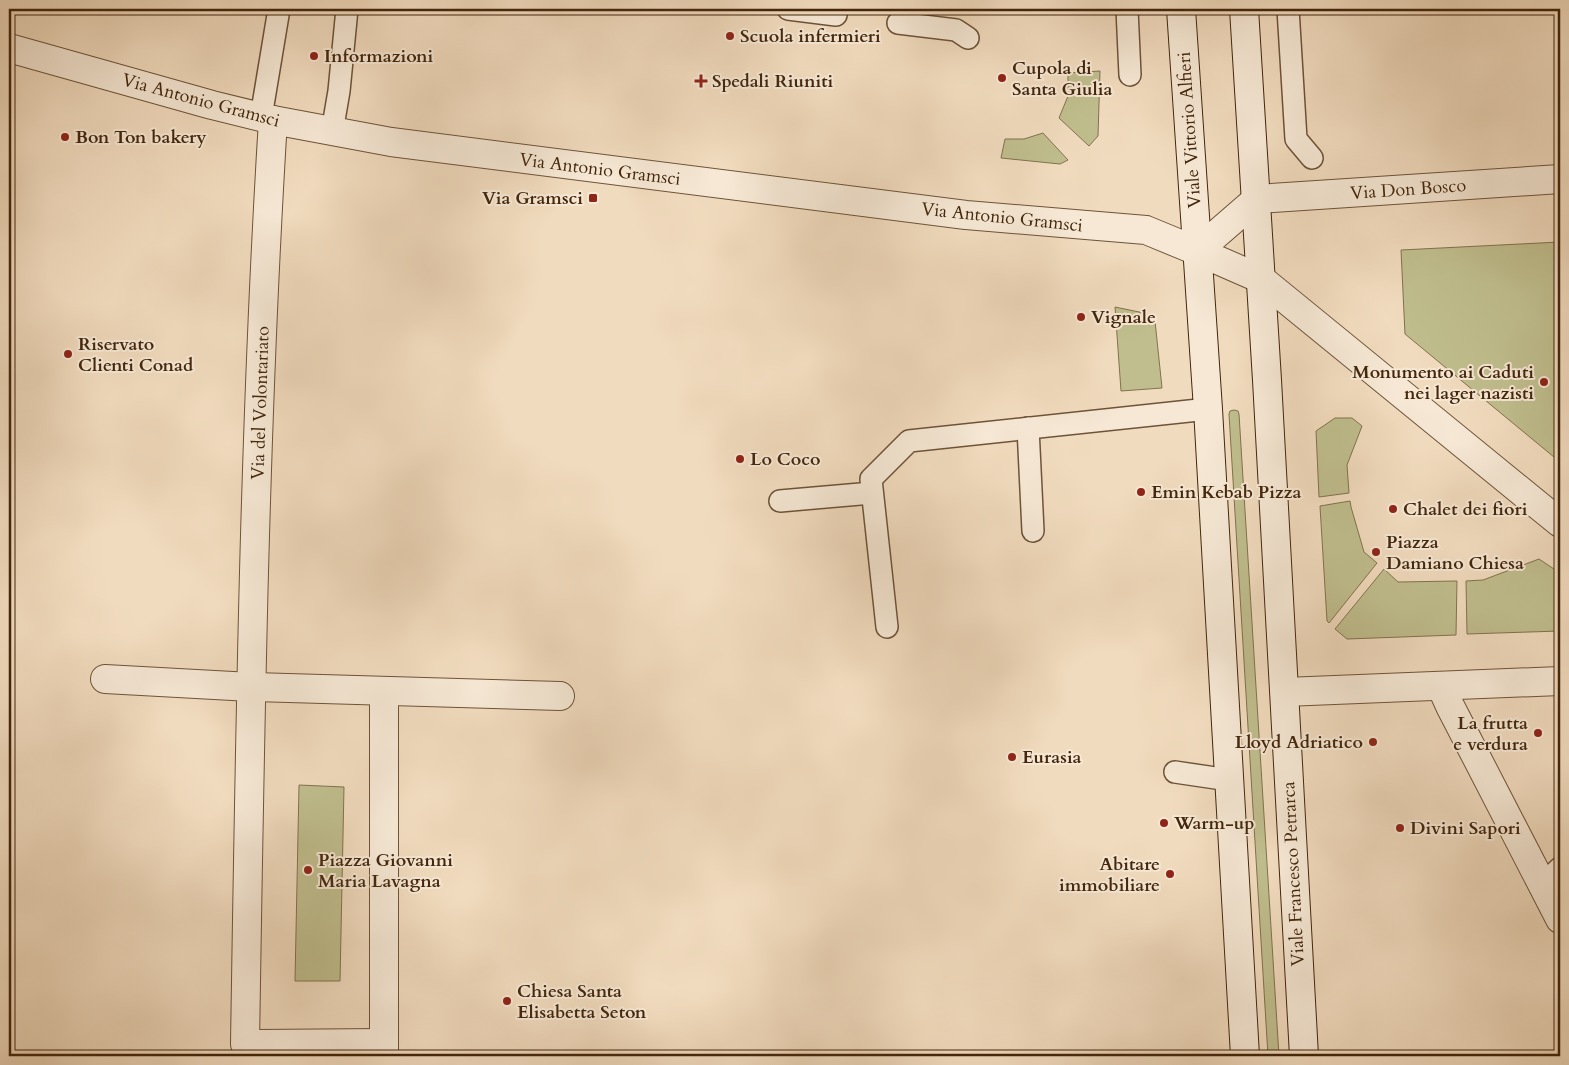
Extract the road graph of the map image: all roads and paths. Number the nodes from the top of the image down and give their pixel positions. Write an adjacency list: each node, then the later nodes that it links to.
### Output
1 (279, 9): 13 (lane)
2 (346, 9): 14 (lane)
3 (788, 9): 8 (lane)
4 (1127, 9): 12 (lane)
5 (1181, 9): 18 (street, Viale Vittorio Alfieri)
6 (1244, 9): 17 (street)
7 (1288, 9): 15 (lane)
8 (836, 15)
9 (898, 23): 10 (lane)
10 (968, 38)
11 (9, 48): 13 (street, Via Antonio Gramsci)
12 (1130, 75)
13 (267, 118): 14 (street, Via Antonio Gramsci); 29 (street, Via del Volontariato)
14 (332, 132): 18 (street, Via Antonio Gramsci)
15 (1312, 158)
16 (1560, 178): 17 (street, Via Don Bosco)
17 (1256, 199): 18 (street); 19 (street)
18 (1197, 252): 19 (street); 20 (street)
19 (1261, 279): 24 (street); 32 (street)
20 (1208, 409): 21 (lane); 35 (street)
21 (1028, 428): 22 (lane); 25 (lane)
22 (872, 493): 23 (lane); 26 (lane)
23 (780, 500)
24 (1560, 523)
25 (1033, 531)
26 (888, 627)
27 (105, 679): 29 (street)
28 (1560, 681): 30 (street)
29 (251, 686): 31 (street); 38 (street)
30 (1441, 686): 32 (street); 36 (street)
31 (384, 690): 33 (street); 38 (street)
32 (1285, 692): 40 (street, Viale Francesco Petrarca)
33 (560, 696)
34 (1175, 772): 35 (lane)
35 (1230, 780): 39 (street)
36 (1552, 876): 37 (street)
37 (1560, 919)
38 (384, 1050)
39 (1245, 1056)
40 (1304, 1056)

